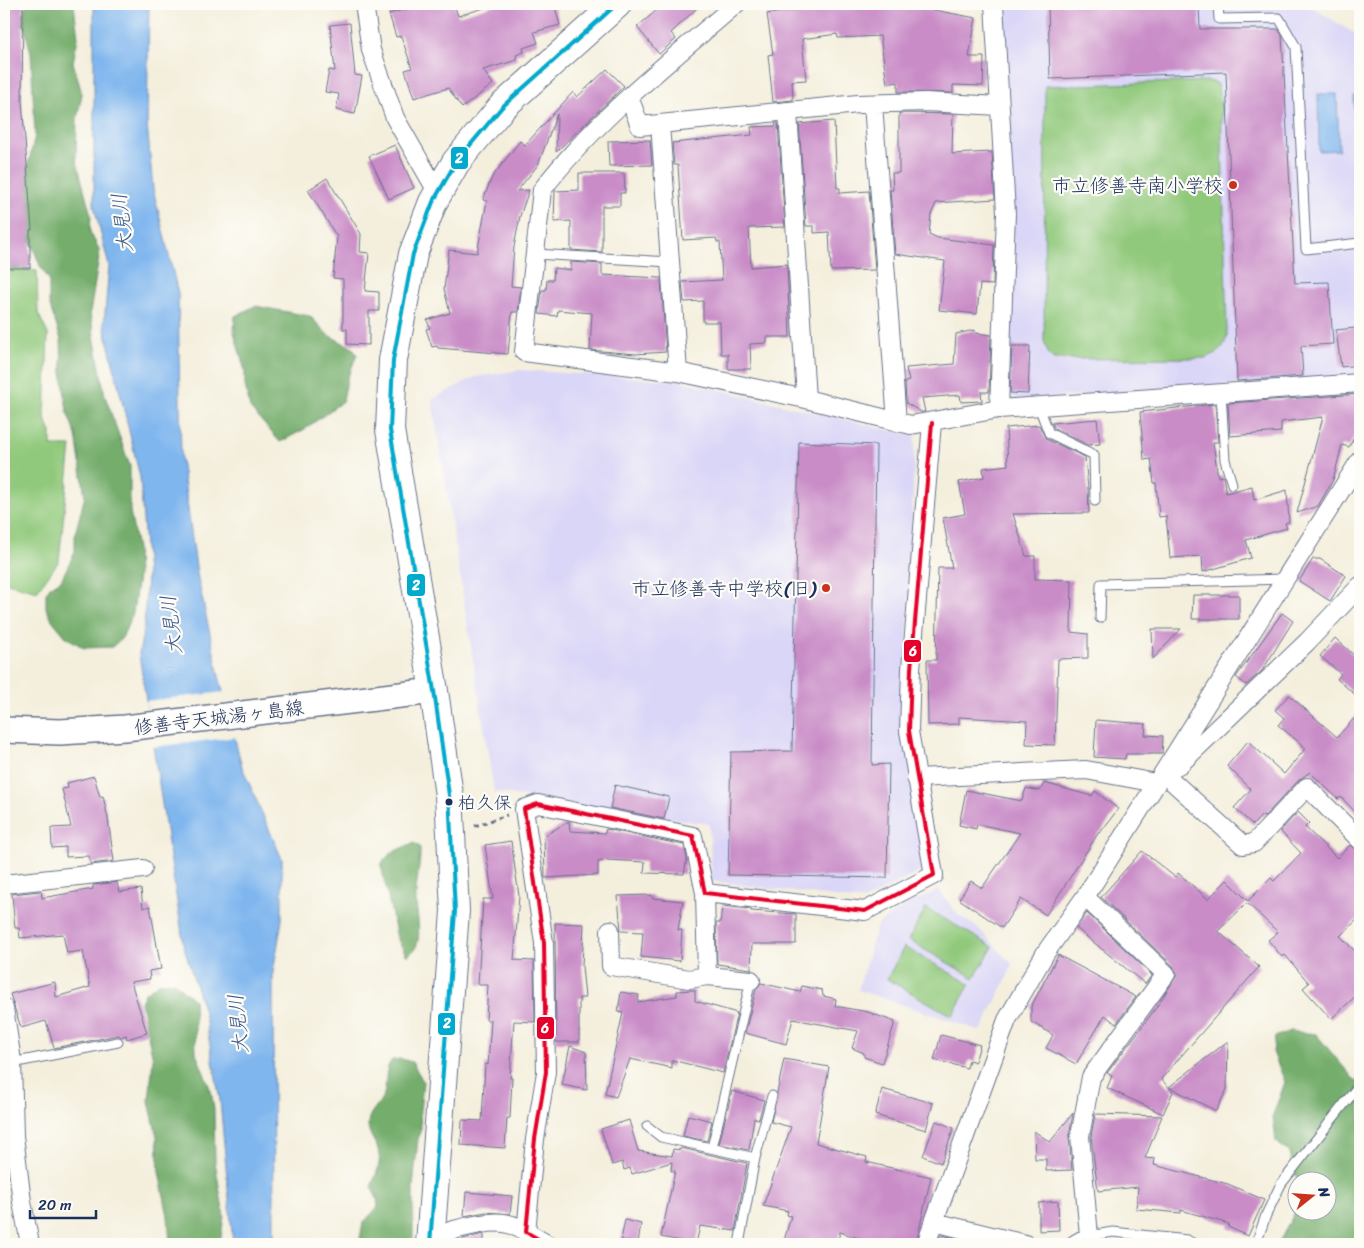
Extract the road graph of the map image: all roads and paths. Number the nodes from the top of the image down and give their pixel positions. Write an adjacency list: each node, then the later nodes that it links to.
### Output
1 (364, 4): 11 (street)
2 (617, 4): 11 (main road)
3 (736, 4): 6 (street)
4 (1218, 4): 12 (lane)
5 (996, 5): 8 (street)
6 (629, 97): 10 (street); 13 (street)
7 (873, 104): 8 (street); 9 (street); 21 (street)
8 (999, 106): 20 (street)
9 (788, 111): 10 (street); 18 (street)
10 (660, 124): 14 (street)
11 (438, 192): 29 (main road)
12 (1360, 243)
13 (535, 254): 14 (lane); 15 (street)
14 (670, 262): 15 (street)
15 (678, 372): 18 (street)
16 (1360, 383): 17 (street)
17 (1221, 393): 19 (street); 24 (lane)
18 (806, 399): 21 (street)
19 (1039, 406): 20 (street); 25 (lane)
20 (999, 409): 22 (street)
21 (897, 422): 22 (street)
22 (932, 423): 31 (street)
23 (1360, 460): 26 (street)
24 (1232, 484)
25 (1095, 502)
26 (1286, 579): 28 (lane); 32 (street)
27 (1360, 586): 32 (street)
28 (1100, 618)
29 (434, 691): 30 (main road, 修善寺天城湯ヶ島線); 34 (main road)
30 (4, 730)
31 (916, 778): 32 (street); 38 (street)
32 (1160, 778): 35 (street); 39 (street)
33 (524, 809): 34 (path); 38 (street); 52 (street)
34 (451, 835): 53 (main road)
35 (1360, 840)
36 (143, 869): 37 (street)
37 (4, 884)
38 (705, 892): 41 (street)
39 (1085, 897): 51 (street); 54 (street)
40 (610, 930): 41 (street)
41 (707, 976): 42 (street)
42 (751, 980): 49 (lane)
43 (4, 1008): 45 (street)
44 (118, 1042): 45 (lane)
45 (12, 1063): 55 (street)
46 (1360, 1084): 61 (lane)
47 (772, 1096): 50 (lane)
48 (647, 1126): 49 (lane)
49 (712, 1148): 50 (lane)
50 (755, 1158): 57 (lane)
51 (934, 1222): 58 (street); 59 (street)
52 (526, 1232): 53 (street); 56 (street)
53 (430, 1240)
54 (1082, 1240): 60 (lane)
55 (30, 1244)
56 (547, 1244)
57 (738, 1244)
58 (926, 1244)
59 (1025, 1244)
60 (1194, 1244)
61 (1256, 1244)

